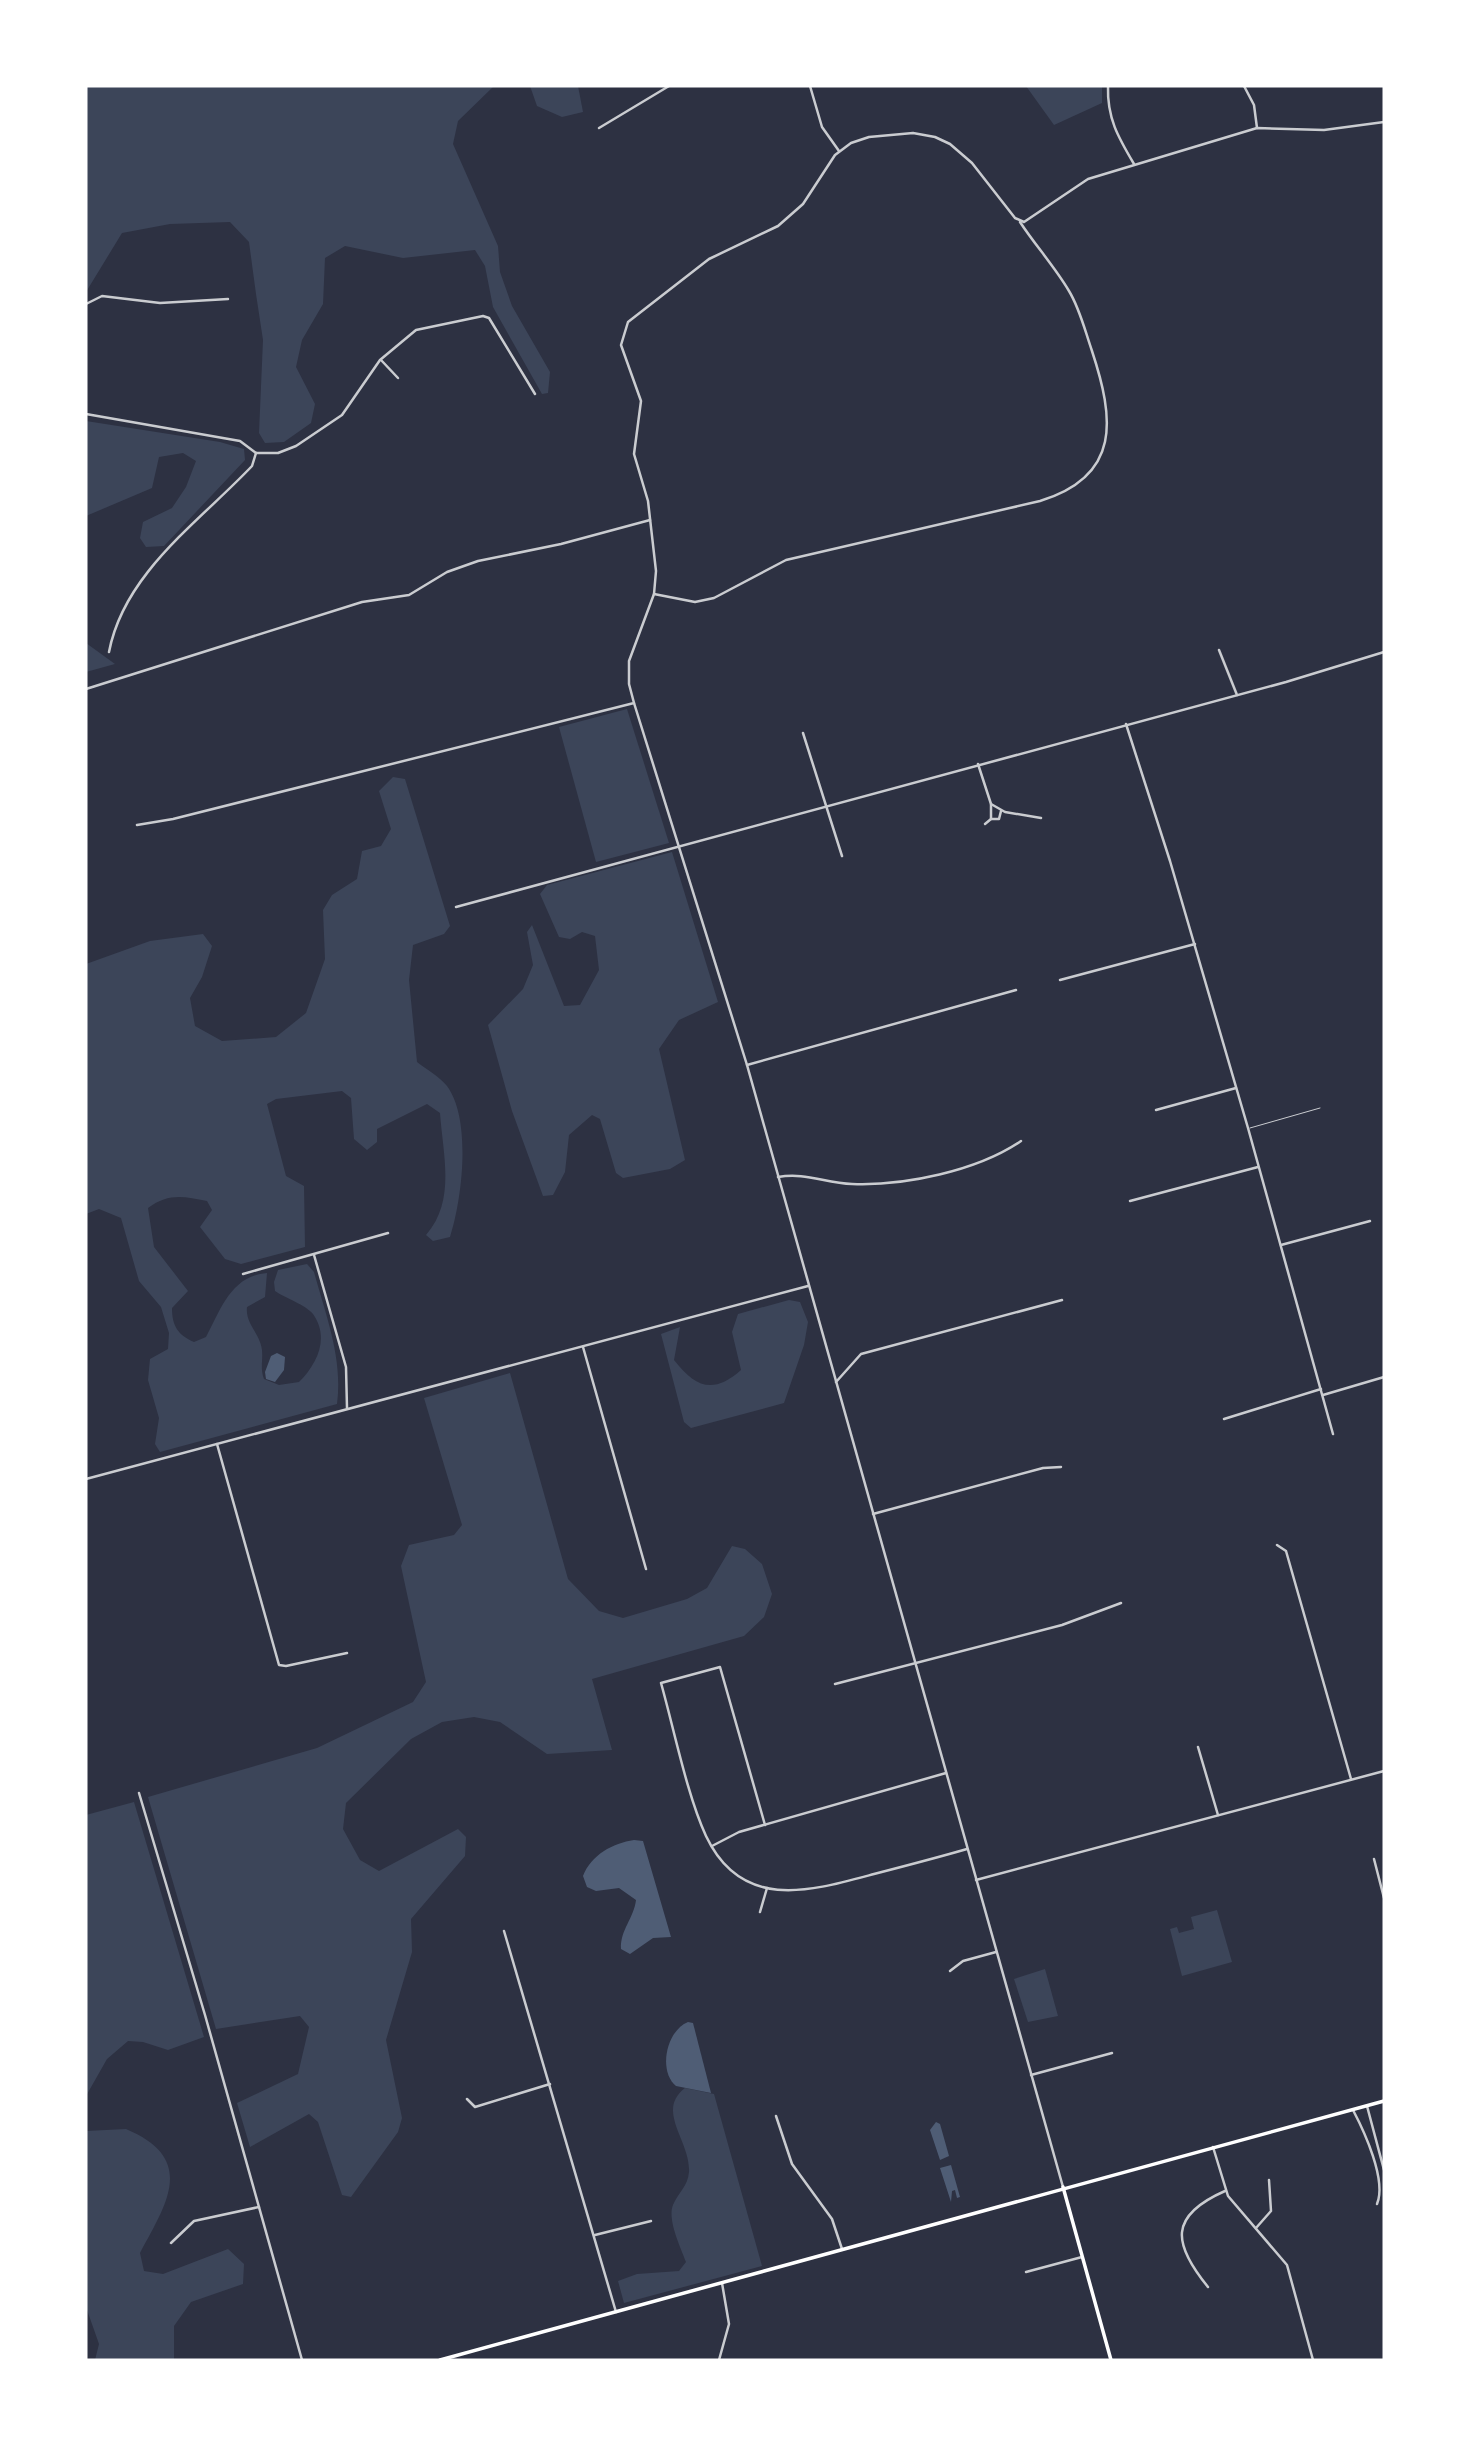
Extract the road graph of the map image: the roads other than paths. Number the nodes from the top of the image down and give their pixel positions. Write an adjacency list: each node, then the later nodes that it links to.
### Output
1 (669, 86): 6 (street)
2 (810, 86): 8 (street)
3 (1108, 86): 9 (street)
4 (1244, 86): 7 (street)
5 (1384, 122): 7 (street)
6 (599, 128)
7 (1257, 128): 9 (street)
8 (839, 151): 10 (street); 18 (street)
9 (1134, 164): 10 (street)
10 (1020, 222): 19 (street)
11 (228, 299): 12 (street)
12 (86, 304)
13 (380, 360): 14 (street); 15 (street); 17 (street)
14 (398, 378)
15 (535, 394)
16 (86, 414): 17 (street)
17 (256, 453): 21 (street)
18 (650, 520): 19 (street); 23 (street)
19 (653, 594): 25 (street)
20 (1219, 650): 24 (street)
21 (109, 652)
22 (1384, 652): 24 (street)
23 (86, 689)
24 (1237, 695): 26 (street)
25 (634, 703): 35 (street); 36 (street)
26 (1126, 724): 28 (street); 39 (street)
27 (803, 733): 30 (street)
28 (978, 764): 29 (street); 30 (street)
29 (991, 804): 31 (street); 33 (street)
30 (826, 806): 36 (street); 37 (street)
31 (1001, 811): 32 (street); 33 (street)
32 (1041, 818)
33 (990, 819): 34 (street)
34 (985, 824)
35 (137, 825)
36 (678, 846): 38 (street); 42 (street)
37 (842, 856)
38 (456, 907)
39 (1195, 944): 40 (street); 43 (street)
40 (1060, 980)
41 (1016, 990): 42 (street)
42 (747, 1065): 49 (street)
43 (1236, 1088): 45 (street); 46 (street)
44 (1320, 1108): 46 (lane)
45 (1156, 1110)
46 (1248, 1128): 48 (street)
47 (1021, 1141): 49 (street)
48 (1258, 1167): 50 (street); 53 (street)
49 (778, 1177): 56 (street)
50 (1130, 1201)
51 (1370, 1221): 53 (street)
52 (388, 1233): 54 (street)
53 (1281, 1245): 61 (street)
54 (314, 1255): 55 (street); 63 (street)
55 (243, 1273)
56 (808, 1286): 58 (street); 60 (street)
57 (1062, 1300): 60 (street)
58 (583, 1347): 63 (street); 71 (street)
59 (1384, 1377): 62 (street)
60 (836, 1382): 69 (street)
61 (1321, 1389): 62 (street); 64 (street)
62 (1323, 1395): 65 (street)
63 (347, 1409): 66 (street)
64 (1223, 1419)
65 (1333, 1434)
66 (217, 1444): 68 (street); 73 (street)
67 (1061, 1467): 69 (street)
68 (86, 1479)
69 (873, 1514): 74 (street)
70 (1277, 1545): 79 (street)
71 (646, 1569)
72 (1121, 1603): 74 (street)
73 (347, 1653)
74 (914, 1661): 75 (street); 78 (street)
75 (835, 1684)
76 (1198, 1747): 81 (street)
77 (1384, 1771): 79 (street)
78 (946, 1773): 82 (street); 84 (street)
79 (1351, 1779): 81 (street)
80 (139, 1793): 107 (street)
81 (1217, 1815): 86 (street)
82 (765, 1825): 83 (street); 83 (street)
83 (711, 1846): 87 (street)
84 (967, 1849): 86 (street); 87 (street)
85 (1374, 1859): 88 (street)
86 (976, 1880): 91 (street)
87 (767, 1888): 89 (street)
88 (1384, 1898)
89 (760, 1912)
90 (504, 1931): 95 (street)
91 (996, 1952): 92 (street); 94 (street)
92 (950, 1971)
93 (1112, 2053): 94 (street)
94 (1031, 2075): 104 (street)
95 (550, 2084): 96 (street); 110 (street)
96 (467, 2099)
97 (1384, 2101): 98 (main road)
98 (1367, 2106): 99 (main road); 102 (street)
99 (1353, 2110): 101 (main road); 106 (street)
100 (776, 2116): 112 (street)
101 (1213, 2147): 104 (main road); 105 (street)
102 (1384, 2170)
103 (1269, 2180): 109 (street)
104 (1063, 2187): 112 (main road); 113 (main road)
105 (1225, 2190): 109 (street); 116 (street)
106 (1377, 2204)
107 (259, 2207): 111 (street); 118 (street)
108 (651, 2221): 110 (street)
109 (1256, 2228): 122 (street)
110 (595, 2235): 117 (street)
111 (171, 2243)
112 (842, 2249): 115 (main road)
113 (1082, 2256): 114 (street); 121 (main road)
114 (1026, 2272)
115 (722, 2283): 117 (main road); 120 (street)
116 (1208, 2287)
117 (616, 2312): 119 (main road)
118 (302, 2360)
119 (440, 2360)
120 (719, 2360)
121 (1111, 2360)
122 (1313, 2360)

